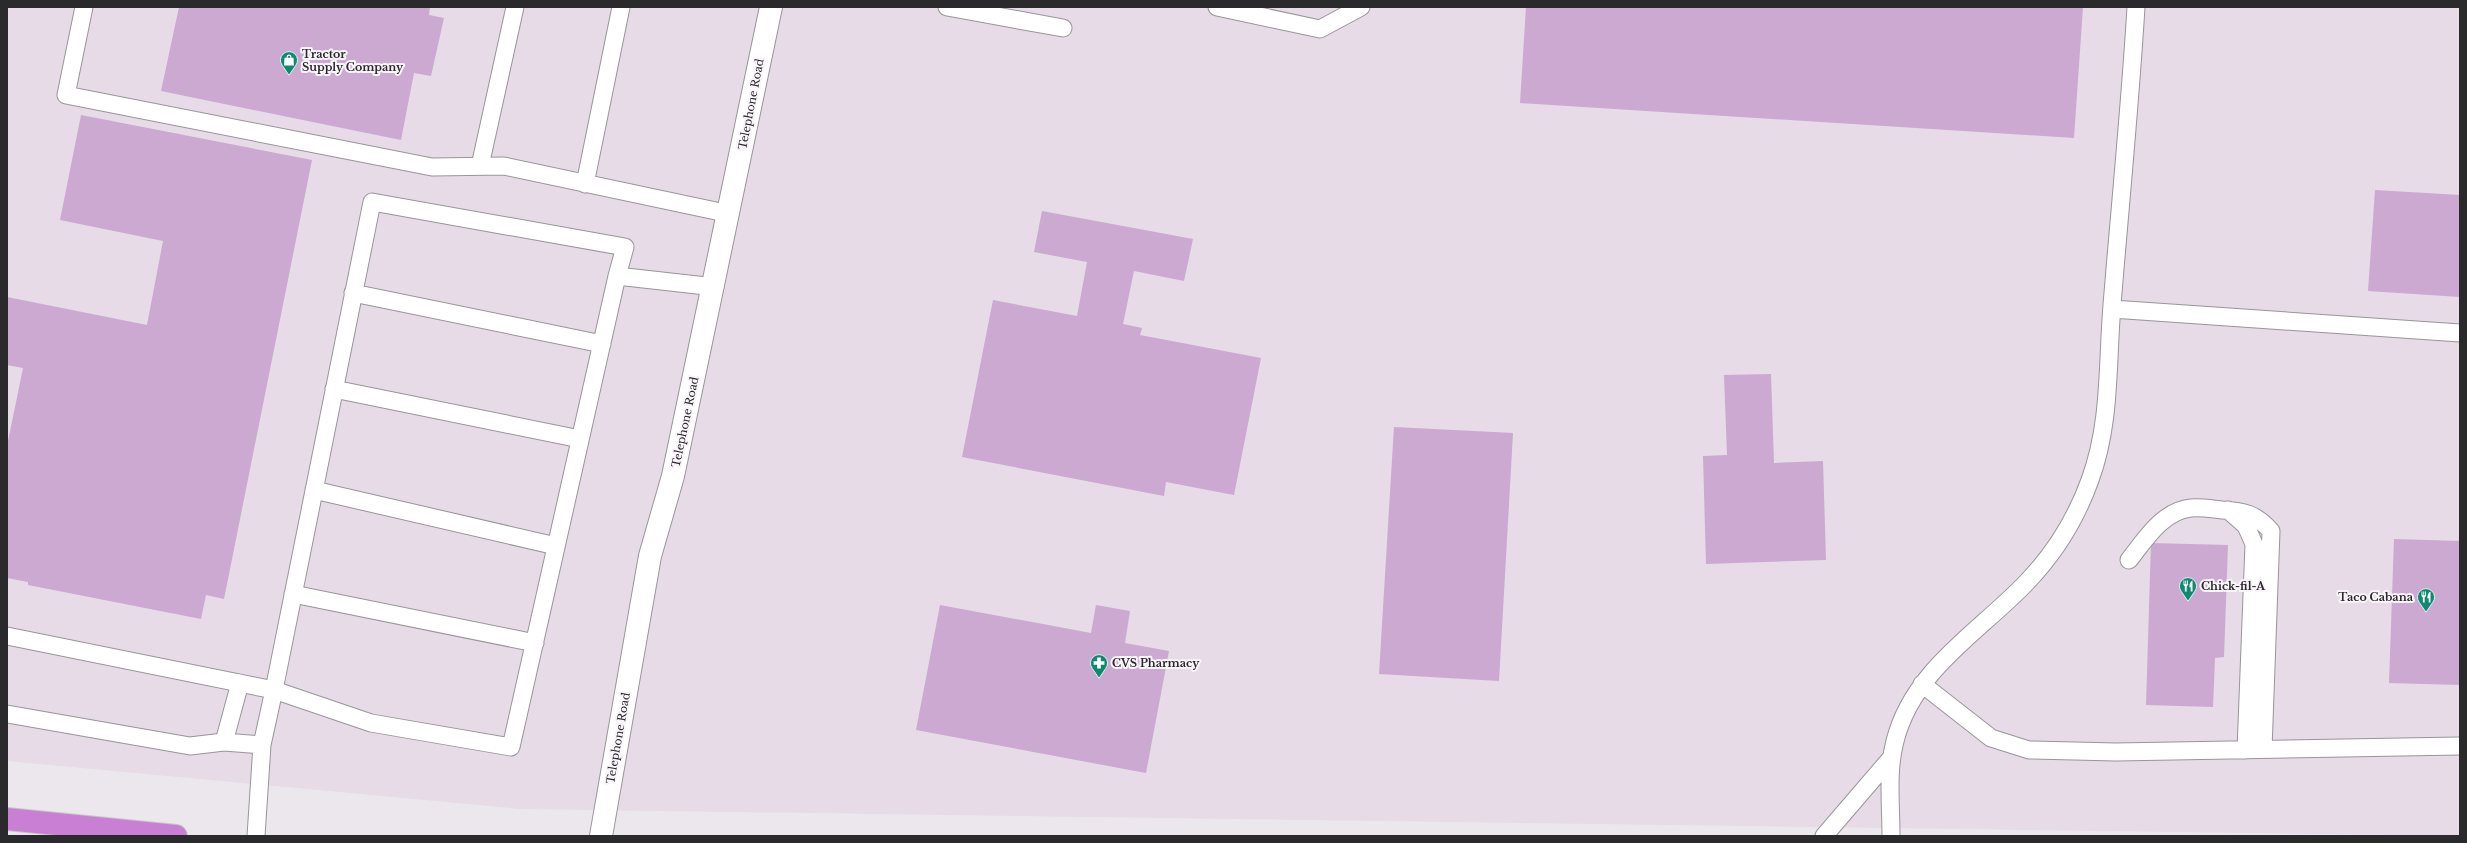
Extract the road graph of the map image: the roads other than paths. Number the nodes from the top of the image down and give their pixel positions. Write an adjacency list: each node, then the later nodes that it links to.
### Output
1 (84, 7): 10 (lane)
2 (515, 7): 10 (lane)
3 (621, 7): 11 (lane)
4 (772, 7): 12 (street, Telephone Road)
5 (947, 7): 9 (lane)
6 (1217, 7): 7 (lane)
7 (1361, 7)
8 (2136, 7): 16 (lane)
9 (1063, 28)
10 (480, 166): 11 (lane)
11 (585, 184): 12 (lane)
12 (730, 214): 14 (street, Telephone Road)
13 (617, 276): 14 (lane); 15 (lane); 18 (lane)
14 (714, 287): 41 (street, Telephone Road)
15 (353, 294): 18 (lane); 19 (lane)
16 (2112, 309): 17 (lane); 29 (lane)
17 (2460, 333)
18 (602, 344): 20 (lane)
19 (334, 389): 20 (lane); 21 (lane)
20 (580, 439): 23 (lane)
21 (314, 490): 23 (lane); 25 (lane)
22 (2228, 510): 24 (lane); 35 (lane); 36 (lane)
23 (556, 546): 27 (lane)
24 (2129, 560)
25 (293, 594): 27 (lane); 30 (lane)
26 (7, 636): 28 (lane)
27 (535, 643): 30 (lane)
28 (240, 683): 30 (lane); 32 (lane)
29 (1922, 684): 36 (lane); 37 (lane)
30 (274, 690): 33 (lane)
31 (7, 714): 32 (lane)
32 (224, 742): 33 (lane)
33 (262, 745): 40 (lane)
34 (2460, 746): 35 (lane)
35 (2263, 749): 36 (lane)
36 (2246, 750)
37 (1891, 758): 42 (lane); 43 (lane)
38 (7, 819): 39 (highway)
39 (176, 836)
40 (256, 836)
41 (601, 836)
42 (1824, 836)
43 (1891, 836)

